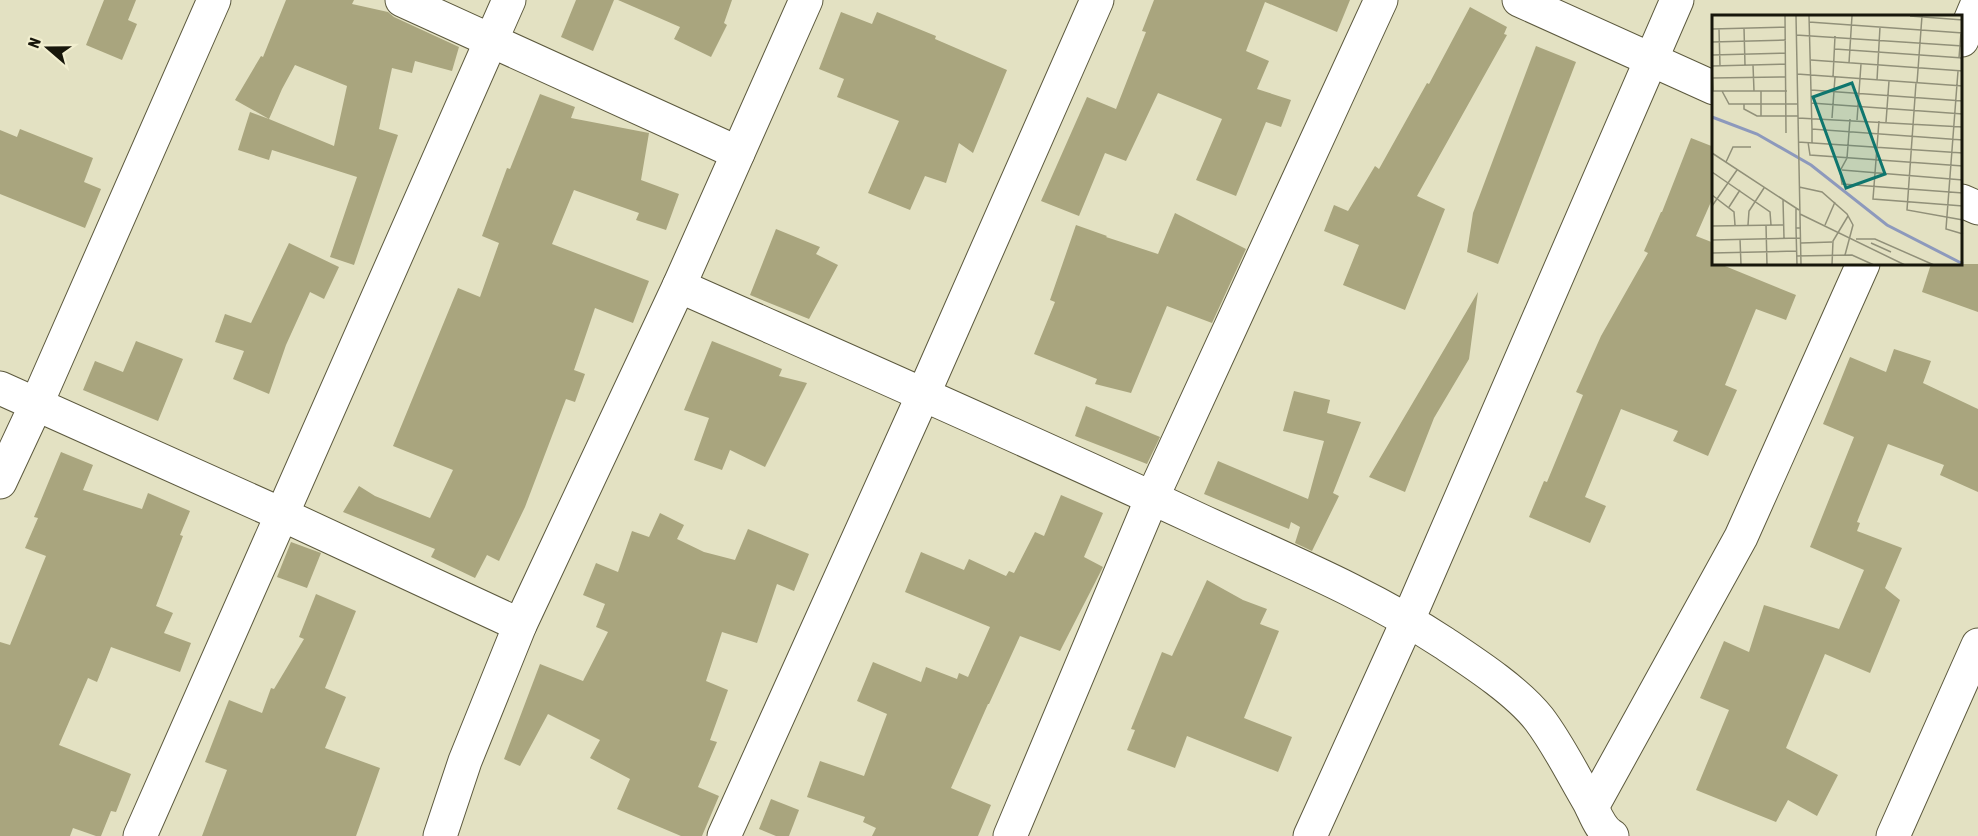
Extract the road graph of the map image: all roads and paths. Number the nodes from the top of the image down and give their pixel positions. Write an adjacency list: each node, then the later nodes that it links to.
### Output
1 (214, 0): 21 (street)
2 (402, 0): 11 (street)
3 (509, 0): 11 (street)
4 (806, 0): 14 (street)
5 (1097, 0): 20 (street)
6 (1382, 0): 23 (street)
7 (1520, 0): 12 (street)
8 (1677, 0): 12 (street)
9 (1978, 2): 10 (street)
10 (1963, 38)
11 (489, 41): 14 (street); 24 (street)
12 (1650, 59): 13 (street); 25 (street)
13 (1712, 87)
14 (738, 153): 18 (street)
15 (1963, 201): 16 (street)
16 (1978, 208)
17 (1862, 266): 28 (street)
18 (679, 286): 20 (street); 26 (street)
19 (0, 388): 21 (street)
20 (922, 394): 23 (street); 31 (street)
21 (36, 405): 22 (street); 24 (street)
22 (0, 482)
23 (1152, 498): 25 (street); 32 (street)
24 (283, 515): 26 (street); 29 (street)
25 (1408, 620): 28 (street); 33 (street)
26 (520, 625): 30 (street)
27 (1978, 645): 35 (street)
28 (1592, 807): 34 (street)
29 (140, 836)
30 (440, 836)
31 (724, 836)
32 (1010, 836)
33 (1310, 836)
34 (1612, 836)
35 (1893, 836)

